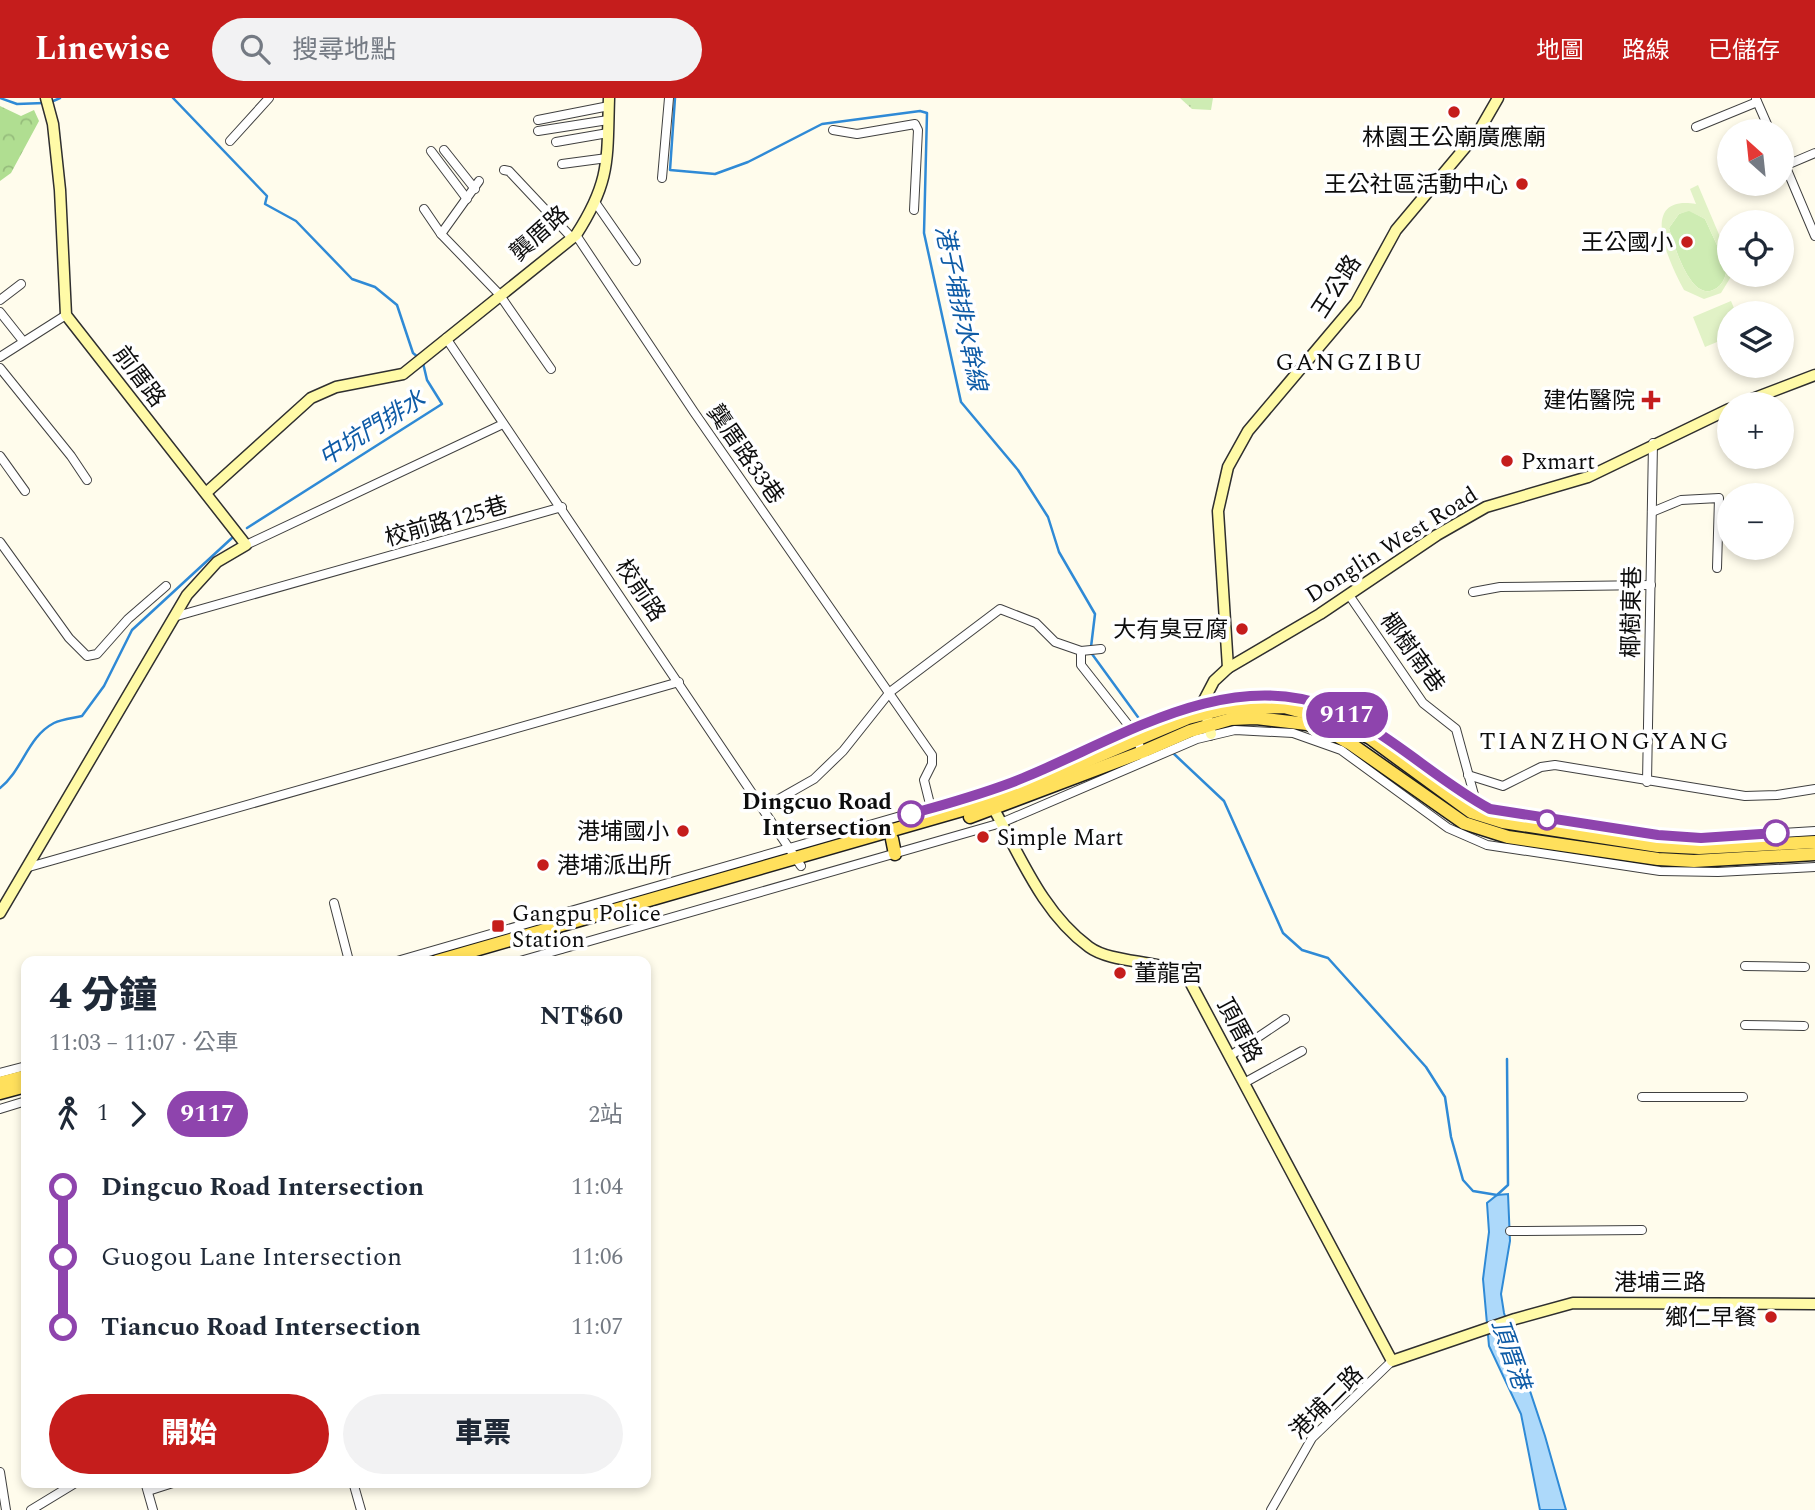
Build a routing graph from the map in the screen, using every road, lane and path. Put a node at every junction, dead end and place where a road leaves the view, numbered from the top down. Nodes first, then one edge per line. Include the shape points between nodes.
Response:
1 (269, 98) edge
2 (669, 98) edge
3 (1498, 98) edge
4 (1756, 100) edge
5 (609, 102) edge
6 (48, 103) edge
7 (1765, 119) edge
8 (538, 120) dead end
9 (608, 120) junction
10 (1696, 127) dead end
11 (538, 131) dead end
12 (832, 131) dead end
13 (608, 133) junction
14 (230, 141) dead end
15 (556, 142) dead end
16 (444, 150) dead end
17 (431, 151) dead end
18 (1815, 153) edge
19 (607, 158) junction
20 (1794, 160) edge
21 (562, 164) dead end
22 (504, 170) dead end
23 (662, 178) dead end
24 (1794, 189) edge
25 (467, 199) junction
26 (595, 202) junction
27 (424, 209) dead end
28 (914, 210) dead end
29 (441, 234) junction
30 (574, 236) junction
31 (1815, 236) edge
32 (636, 261) dead end
33 (22, 284) dead end
34 (499, 294) junction
35 (0, 300) edge
36 (0, 312) edge
37 (66, 315) junction
38 (446, 338) junction
39 (23, 341) junction
40 (0, 357) edge
41 (0, 368) edge
42 (551, 369) dead end
43 (1815, 375) edge
44 (1770, 392) edge
45 (1717, 414) edge
46 (503, 424) junction
47 (1653, 443) junction
48 (0, 456) edge
49 (87, 480) dead end
50 (25, 491) dead end
51 (207, 492) junction
52 (562, 507) junction
53 (1652, 512) junction
54 (0, 541) edge
55 (246, 545) junction
56 (1717, 568) dead end
57 (1651, 585) junction
58 (166, 586) dead end
59 (1473, 592) dead end
60 (1349, 595) junction
61 (177, 616) junction
62 (1099, 649) dead end
63 (1082, 650) junction
64 (1228, 668) junction
65 (679, 682) junction
66 (890, 692) junction
67 (1207, 718) junction
68 (1165, 735) junction
69 (1145, 744) junction
70 (1468, 775) junction
71 (1394, 781) junction
72 (1647, 782) junction
73 (1815, 789) edge
74 (989, 801) junction
75 (1476, 802) junction
76 (763, 808) junction
77 (931, 808) junction
78 (1001, 823) junction
79 (1482, 824) junction
80 (1815, 831) edge
81 (892, 839) junction
82 (1815, 842) edge
83 (1487, 845) junction
84 (895, 854) junction
85 (1815, 854) edge
86 (797, 858) junction
87 (29, 867) junction
88 (1815, 867) edge
89 (334, 903) dead end
90 (0, 913) edge
91 (606, 913) junction
92 (555, 933) junction
93 (348, 956) edge
94 (425, 956) edge
95 (459, 956) edge
96 (484, 956) edge
97 (526, 956) edge
98 (1745, 966) dead end
99 (1805, 967) dead end
100 (1285, 1019) dead end
101 (1745, 1025) dead end
102 (1804, 1026) dead end
103 (1302, 1051) dead end
104 (1230, 1056) junction
105 (0, 1073) edge
106 (21, 1077) edge
107 (21, 1079) edge
108 (21, 1080) edge
109 (0, 1083) edge
110 (1244, 1083) junction
111 (0, 1093) edge
112 (1642, 1097) dead end
113 (1744, 1097) dead end
114 (21, 1103) edge
115 (0, 1109) edge
116 (1642, 1230) dead end
117 (1510, 1231) dead end
118 (1815, 1304) edge
119 (1392, 1362) junction
120 (0, 1472) edge
121 (67, 1488) edge
122 (147, 1488) edge
123 (159, 1488) edge
124 (355, 1488) edge
125 (148, 1492) junction
126 (6, 1510) edge
127 (31, 1510) edge
128 (153, 1510) edge
129 (361, 1510) edge
130 (1270, 1510) edge

1 - 14 street
2 - 23 street
3 - 64 street, 王公路 via 1479,131 1396,230 1356,303 1248,431 1228,467 1218,520
4 - 7 street
4 - 10 street
5 - 8 street
5 - 9 street, 龔厝路
6 - 37 street via 61,190
9 - 11 street
9 - 13 street, 龔厝路
12 - 28 street via 857,134 915,124
13 - 15 street
13 - 19 street, 龔厝路
16 - 25 street via 477,185
17 - 25 street
18 - 20 street
19 - 21 street
19 - 26 street, 龔厝路 via 607,173
22 - 30 street, 龔厝路33巷
24 - 31 street
25 - 29 street
26 - 30 street, 龔厝路
26 - 32 street
27 - 29 street
29 - 34 street
30 - 34 street, 龔厝路
30 - 66 street, 龔厝路33巷
33 - 35 street
34 - 38 street, 龔厝路
34 - 42 street
36 - 39 street
37 - 39 street
37 - 51 street, 前厝路
38 - 46 street, 校前路
38 - 51 street, 龔厝路 via 395,377 323,391
39 - 40 street
41 - 49 street
43 - 44 street
45 - 47 street, Donglin West Road
46 - 52 street, 校前路
46 - 55 street
47 - 53 street, 椰樹東巷
47 - 60 street, Donglin West Road via 1588,477 1486,506
48 - 50 street
51 - 55 street, 前厝路
52 - 61 street, 校前路125巷
52 - 65 street, 校前路
53 - 56 street via 1681,500 1719,498
53 - 57 street, 椰樹東巷
54 - 58 street via 87,656 97,654
55 - 61 street via 200,577
57 - 59 street via 1500,587
57 - 72 street, 椰樹東巷
60 - 64 street, Donglin West Road
60 - 70 street, 椰樹南巷 via 1423,704 1456,730
61 - 87 street
62 - 63 street
63 - 66 street via 1055,642 1036,623 1000,609
63 - 69 street via 1081,665
64 - 67 street, Donglin West Road via 1214,681
65 - 76 street, 校前路
65 - 87 street
66 - 76 street via 814,779
66 - 77 street, 龔厝路33巷 via 932,755 924,780
67 - 68 main road
67 - 68 street
67 - 71 main road via 1307,724 1351,744
67 - 75 street via 1230,697 1281,696 1327,706 1371,727
67 - 79 main road via 1266,707 1319,714 1370,738
68 - 69 main road
68 - 69 street
69 - 74 main road
69 - 78 street
70 - 72 street via 1503,786 1555,765
70 - 75 street, 椰樹南巷
71 - 79 main road via 1464,823
71 - 83 street via 1448,828
72 - 73 street via 1745,796
74 - 77 street
74 - 78 street, 頂厝路
74 - 81 main road
74 - 86 main road
75 - 79 street, 椰樹南巷
75 - 80 street via 1513,815 1658,835 1701,838
76 - 86 street, 校前路
77 - 86 street
78 - 84 street
78 - 104 street, 頂厝路 via 1060,919 1102,954 1185,975
79 - 82 main road via 1658,846
79 - 83 street, 椰樹南巷
79 - 85 main road via 1508,837 1658,859
81 - 84 main road
81 - 86 main road
83 - 88 street via 1660,871
84 - 92 street via 613,935
86 - 91 main road
86 - 91 street
87 - 90 street
89 - 93 street
91 - 92 main road
91 - 92 street
92 - 94 street
92 - 95 main road
92 - 96 main road
92 - 97 street
98 - 99 street
100 - 104 street
101 - 102 street
103 - 110 street
104 - 110 street, 頂厝路
105 - 106 street
107 - 109 main road
108 - 111 main road
110 - 119 street, 頂厝路
112 - 113 street
114 - 115 street
116 - 117 street
118 - 119 street, 港埔三路 via 1573,1303
119 - 130 street, 港埔二路 via 1312,1438
120 - 126 street
121 - 127 street
122 - 125 street
123 - 125 street
124 - 129 street
125 - 128 street

